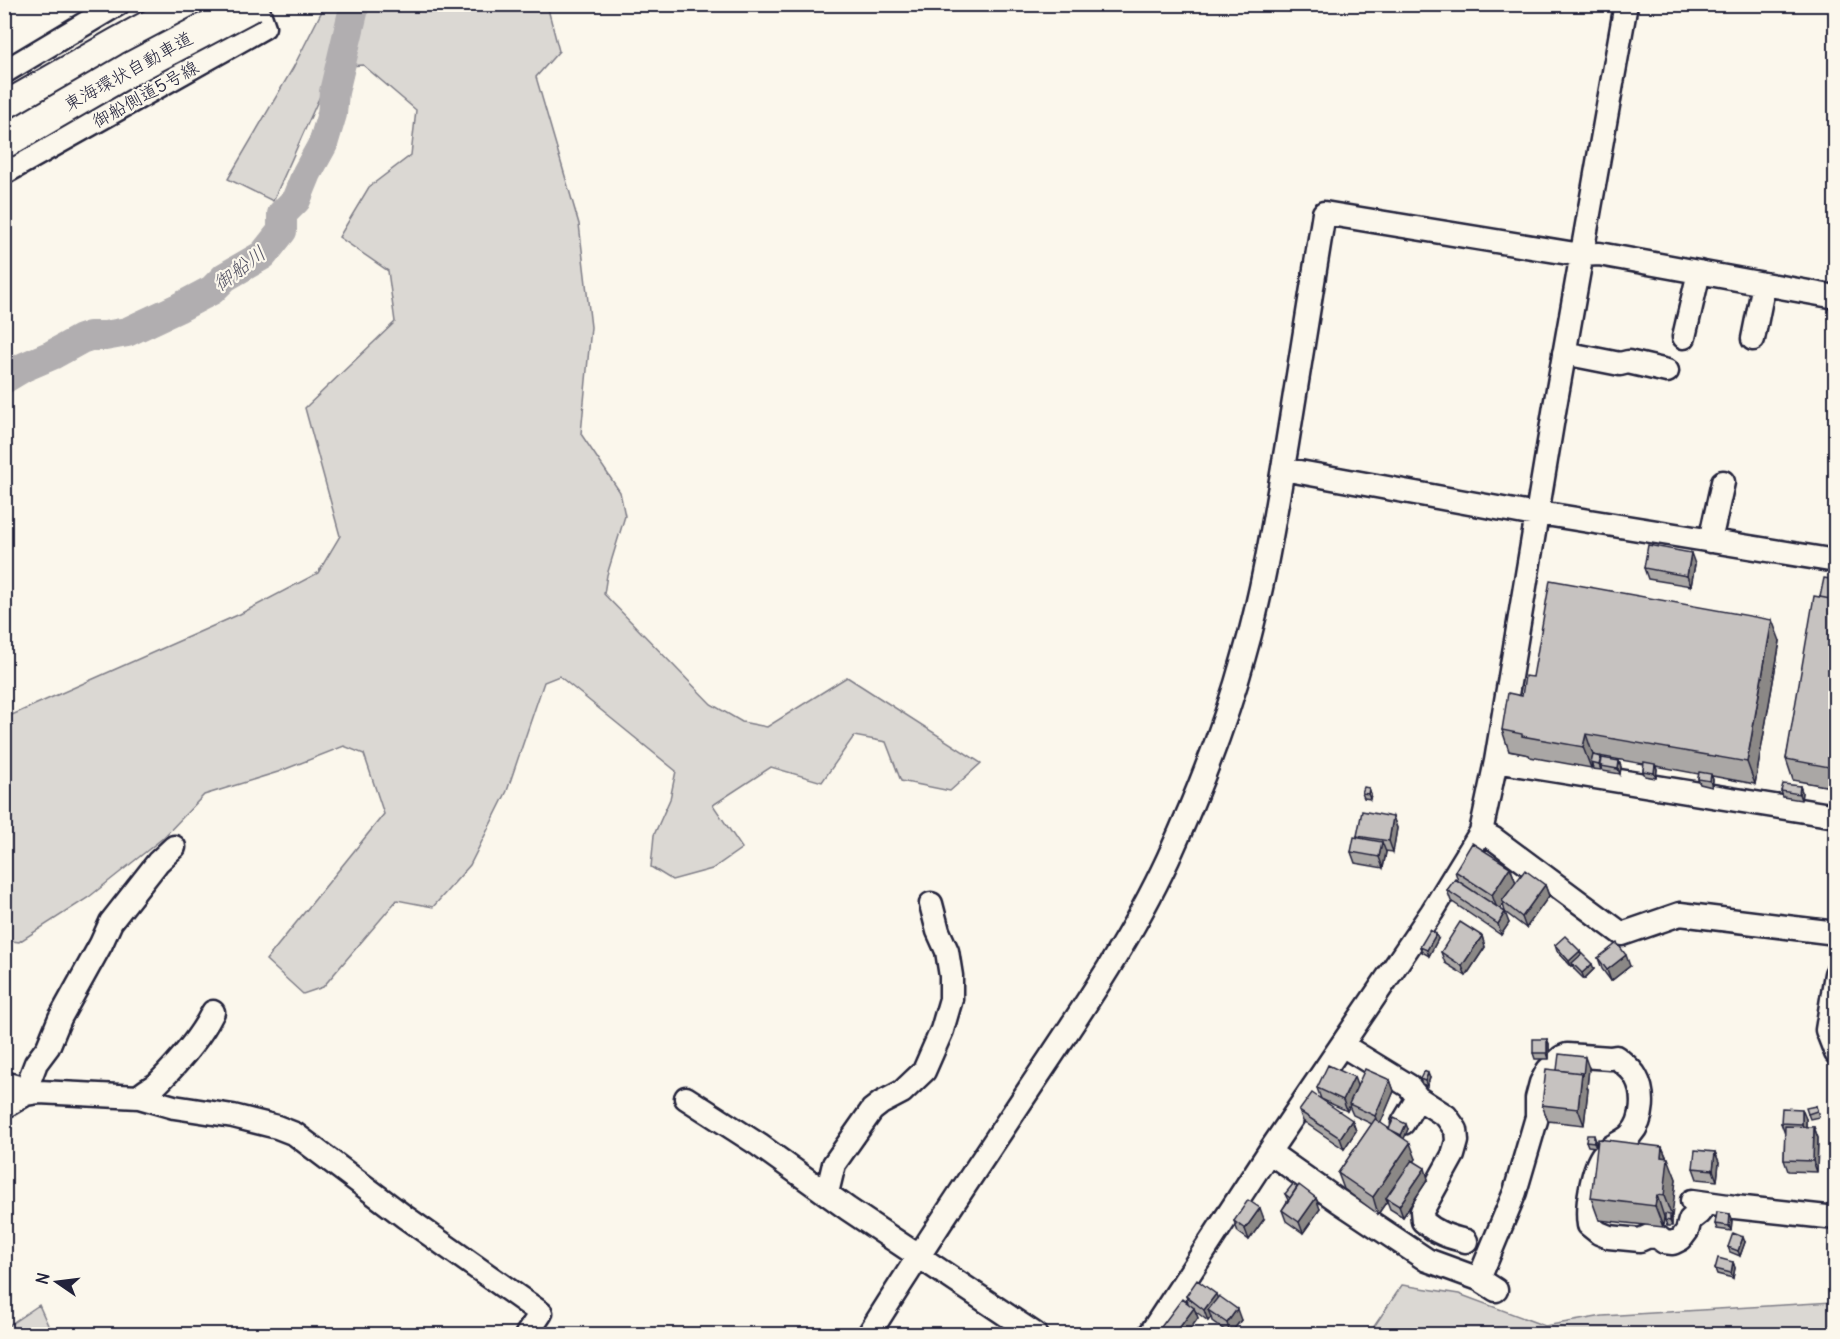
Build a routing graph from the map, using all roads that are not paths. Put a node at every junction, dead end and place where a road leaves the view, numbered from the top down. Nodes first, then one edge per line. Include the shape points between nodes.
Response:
1 (118, 4) edge
2 (191, 4) edge
3 (254, 4) edge
4 (1626, 4) edge
5 (4, 72) edge
6 (4, 109) edge
7 (4, 119) edge
8 (10, 159) edge
9 (1581, 255) junction
10 (1699, 272) junction
11 (1764, 284) junction
12 (1836, 297) edge
13 (1684, 337) dead end
14 (1753, 339) dead end
15 (1564, 353) junction
16 (1667, 371) dead end
17 (1283, 468) junction
18 (1723, 482) dead end
19 (1536, 515) junction
20 (1710, 541) junction
21 (1836, 561) edge
22 (1496, 762) junction
23 (1836, 816) edge
24 (1481, 832) junction
25 (174, 847) dead end
26 (931, 904) dead end
27 (1836, 933) edge
28 (1836, 974) edge
29 (213, 1012) dead end
30 (1342, 1045) junction
31 (1836, 1053) edge
32 (19, 1088) edge
33 (139, 1097) junction
34 (686, 1098) dead end
35 (1418, 1098) junction
36 (4, 1107) edge
37 (1402, 1123) edge
38 (1269, 1152) junction
39 (827, 1193) junction
40 (1836, 1218) edge
41 (918, 1255) junction
42 (1479, 1280) junction
43 (527, 1335) edge
44 (869, 1335) edge
45 (1035, 1335) edge
46 (1150, 1335) edge

1 - 5 street
2 - 6 highway, 東海環状自動車道
3 - 8 highway, 東海環状自動車道, bridge via 130,69
4 - 9 street
7 - 8 street
9 - 10 street via 1599,254
9 - 15 street
9 - 17 street via 1324,213
10 - 11 street
10 - 13 street
11 - 12 street
11 - 14 street
15 - 16 street
15 - 19 street
17 - 19 street
17 - 41 street via 1245,654 1226,717 1168,860 1088,1002
18 - 20 street
19 - 20 street
19 - 22 street
20 - 21 street
22 - 23 street
22 - 24 street
24 - 27 street via 1622,934 1680,914
24 - 30 street
25 - 32 street via 111,922 48,1047
26 - 39 street via 951,976 951,999 942,1030 924,1071 902,1092 872,1110 834,1164
28 - 31 street via 1827,1030
29 - 33 street via 206,1027 178,1061
30 - 35 street via 1409,1086
30 - 38 street
32 - 33 street
32 - 36 street
33 - 43 street via 233,1116 295,1134 541,1313
34 - 39 street
35 - 37 street
35 - 42 street via 1446,1116 1456,1130 1457,1141 1422,1210 1423,1221 1447,1237 1464,1233 1468,1260
38 - 42 street via 1427,1260
38 - 46 street
39 - 41 street
40 - 42 street via 1699,1202 1699,1213 1690,1220 1681,1239 1673,1243 1658,1237 1640,1240 1599,1233 1589,1225 1587,1213 1597,1164 1605,1151 1630,1136 1637,1126 1641,1091 1636,1076 1616,1057 1568,1055 1548,1070 1541,1083 1537,1117 1515,1192
41 - 44 street
41 - 45 street

